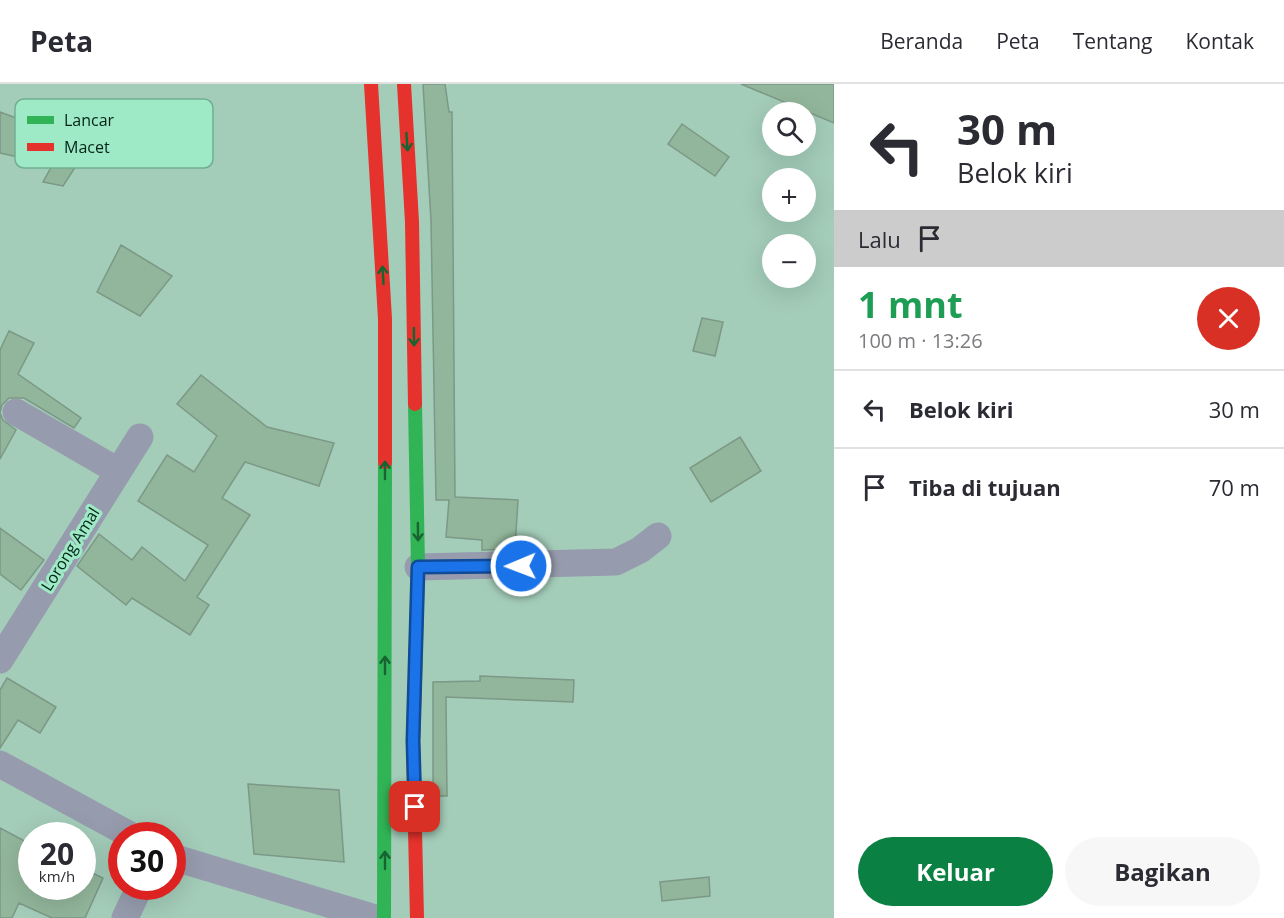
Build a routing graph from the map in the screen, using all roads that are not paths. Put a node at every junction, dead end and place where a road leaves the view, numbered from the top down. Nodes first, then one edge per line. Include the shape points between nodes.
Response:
1 (371, 84) edge
2 (404, 84) edge
3 (16, 412) dead end
4 (140, 437) dead end
5 (118, 471) junction
6 (658, 536) dead end
7 (418, 567) junction
8 (0, 660) edge
9 (0, 764) edge
10 (108, 823) edge
11 (186, 861) edge
12 (133, 900) edge
13 (125, 918) edge
14 (375, 918) edge
15 (384, 918) edge
16 (417, 918) edge

15 -> 1 street via 385,319
2 -> 7 street via 412,222
3 - 5 street
4 - 5 street, Lorong Amal
5 - 8 street, Lorong Amal
6 - 7 street via 616,562
7 - 16 street via 413,741
9 - 10 street
11 - 14 street
12 - 13 street

